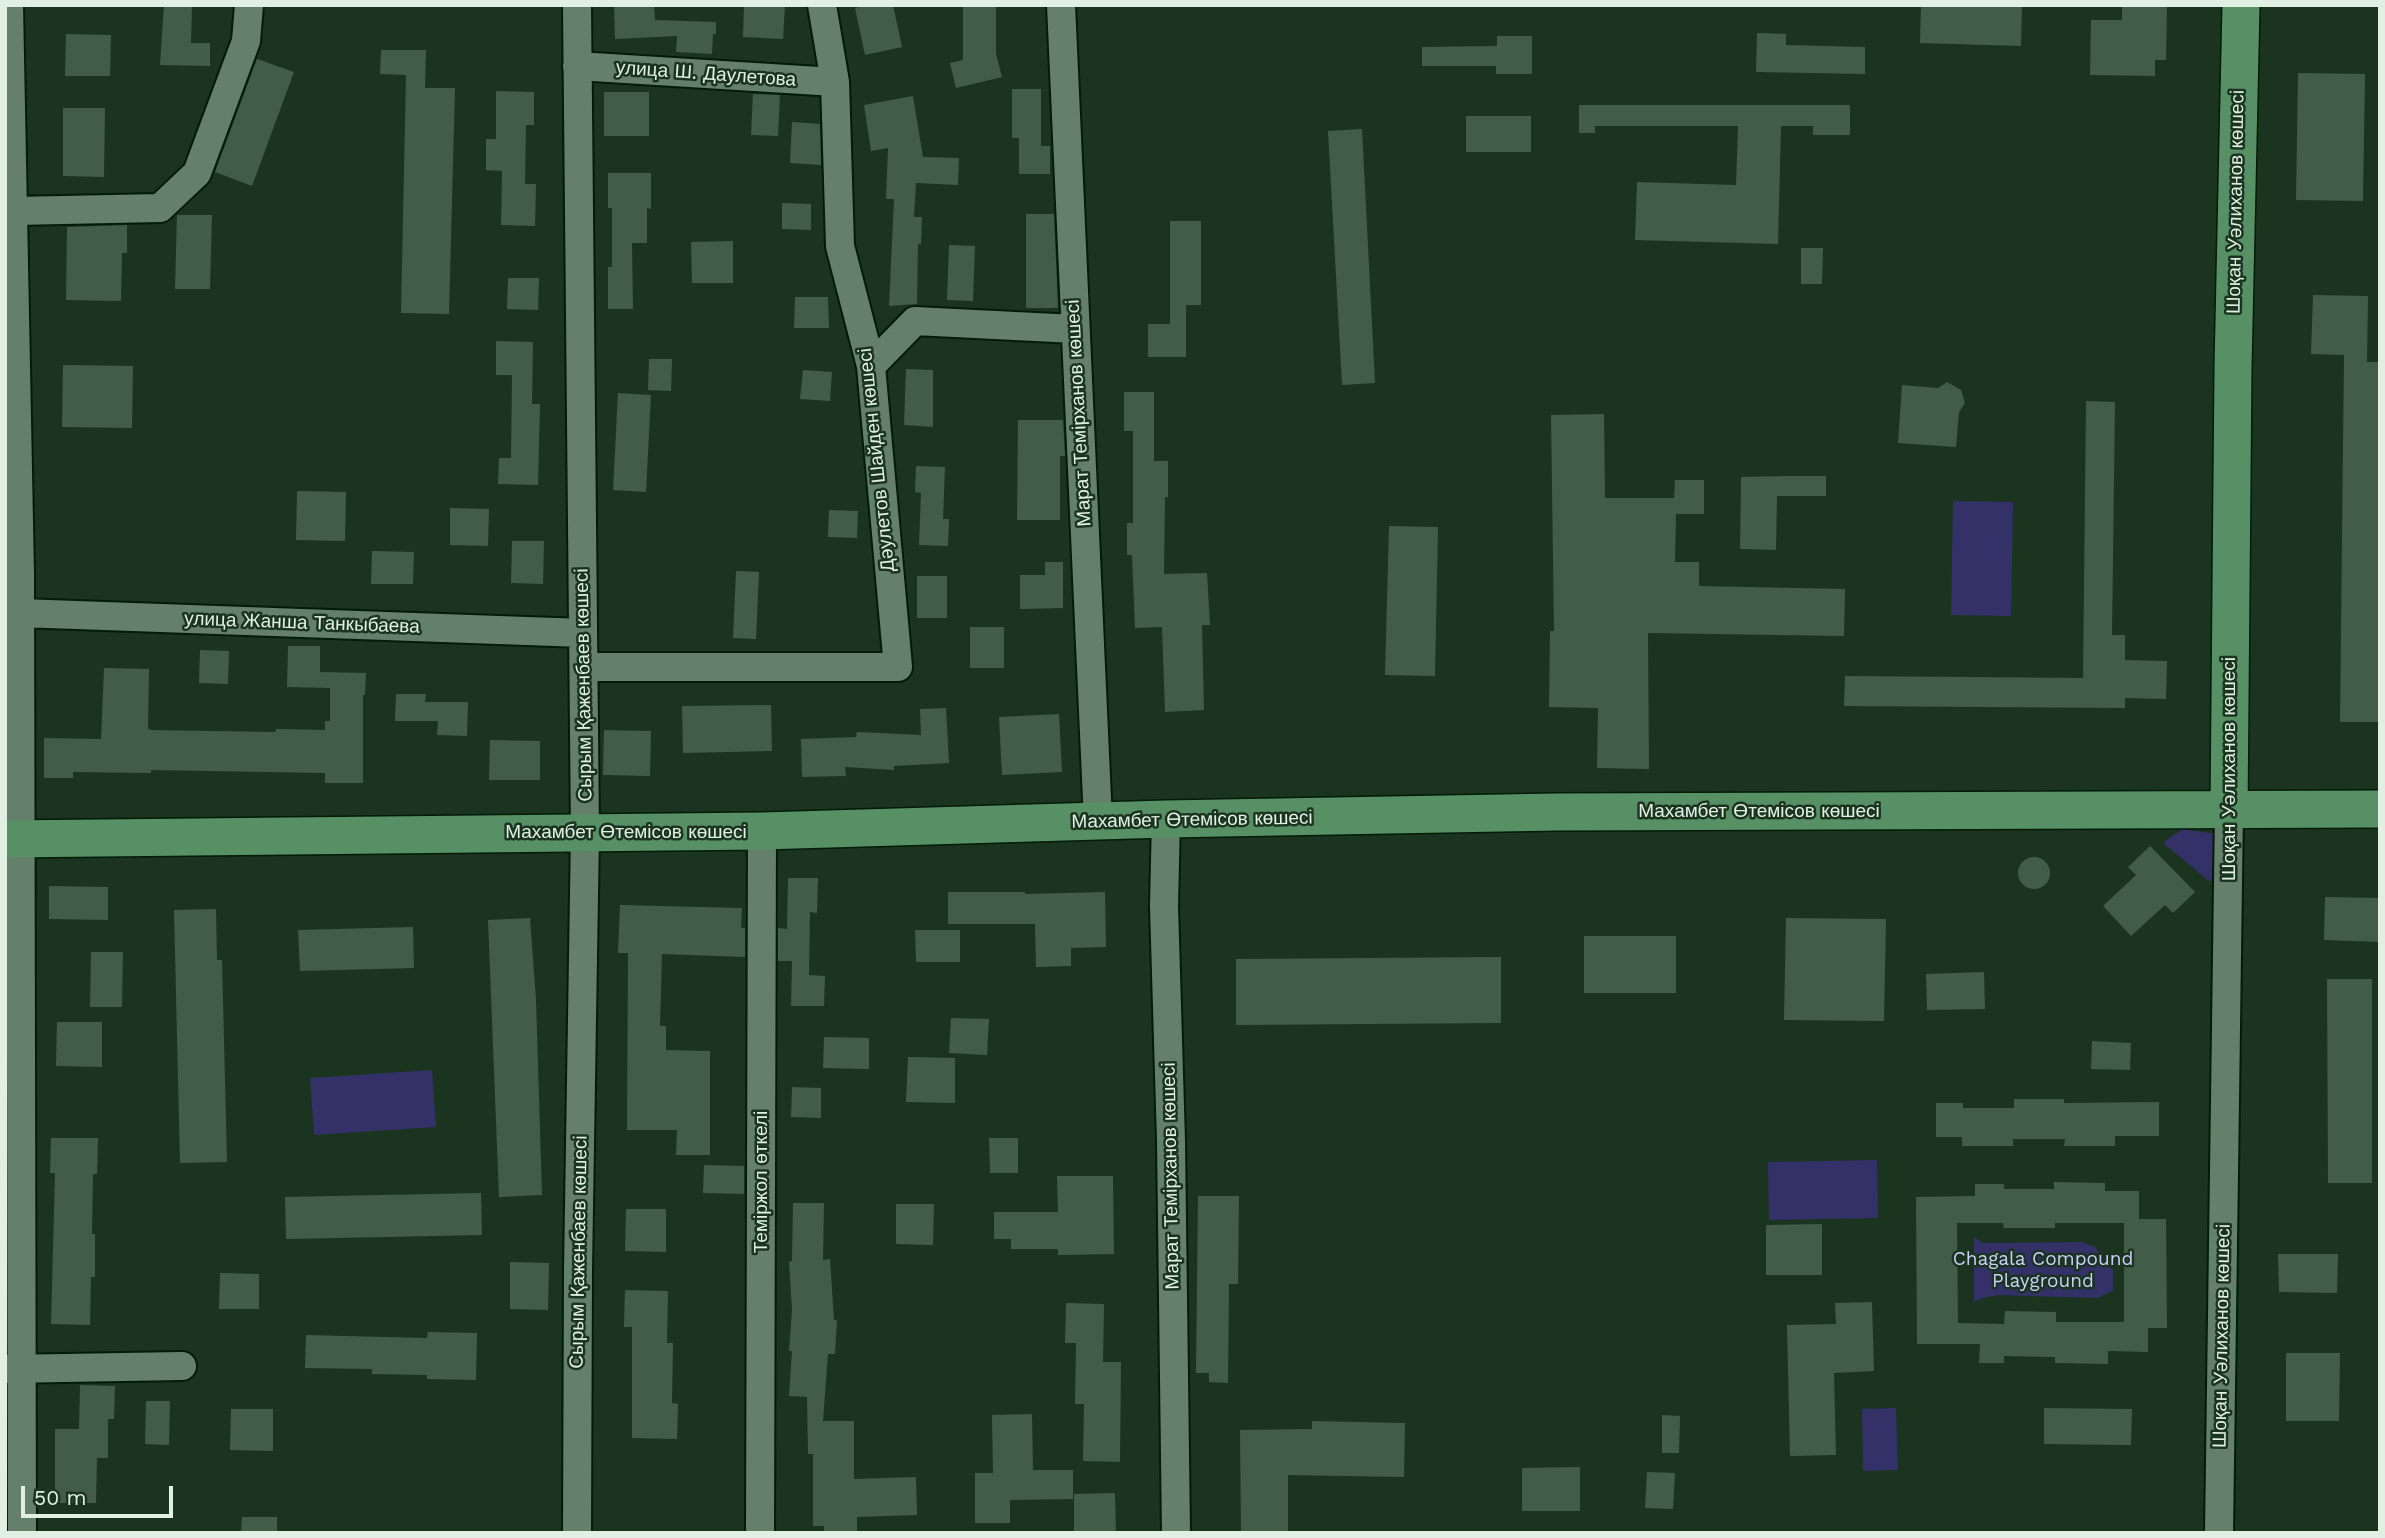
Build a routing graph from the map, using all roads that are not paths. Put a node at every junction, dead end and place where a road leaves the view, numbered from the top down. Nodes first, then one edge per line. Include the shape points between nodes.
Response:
1 (9, 5) edge
2 (249, 5) edge
3 (577, 5) edge
4 (822, 5) edge
5 (1061, 5) edge
6 (2241, 5) edge
7 (578, 66) junction
8 (835, 82) junction
9 (14, 211) junction
10 (1075, 329) junction
11 (871, 366) junction
12 (13, 573) edge
13 (20, 613) junction
14 (583, 633) junction
15 (583, 667) junction
16 (2380, 809) edge
17 (2229, 810) junction
18 (1166, 819) junction
19 (1098, 821) junction
20 (762, 831) junction
21 (585, 832) junction
22 (13, 839) edge
23 (13, 1119) edge
24 (182, 1366) dead end
25 (13, 1369) edge
26 (22, 1533) edge
27 (577, 1533) edge
28 (760, 1533) edge
29 (1176, 1533) edge
30 (2219, 1533) edge

1 - 9 street
2 - 9 street via 246,41 197,173 160,208
3 - 7 street, Сырым Қаженбаев көшесі
4 - 8 street, Дәулетов Шайден көшесі
5 - 10 street, Марат Темірханов көшесі
6 - 17 main road, Шоқан Уәлиханов көшесі
7 - 8 street, улица Ш. Даулетова
7 - 14 street, Сырым Қаженбаев көшесі
8 - 11 street, Дәулетов Шайден көшесі via 840,246
9 - 12 street
10 - 11 street via 915,321
10 - 19 street, Марат Темірханов көшесі
11 - 15 street, Дәулетов Шайден көшесі via 898,667
12 - 13 street
13 - 14 street, улица Жанша Танкыбаева
13 - 22 street
14 - 15 street, Сырым Қаженбаев көшесі
15 - 21 street, Сырым Қаженбаев көшесі
16 - 17 main road, Махамбет Өтемісов көшесі
17 - 18 main road, Махамбет Өтемісов көшесі
17 - 30 street, Шоқан Уәлиханов көшесі
18 - 19 main road, Махамбет Өтемісов көшесі
18 - 29 street, Марат Темірханов көшесі
19 - 20 main road, Махамбет Өтемісов көшесі
20 - 21 main road, Махамбет Өтемісов көшесі
20 - 28 street, Теміржол өткелі
21 - 22 main road, Махамбет Өтемісов көшесі
21 - 27 street, Сырым Қаженбаев көшесі
22 - 23 street
23 - 25 street
24 - 25 street
25 - 26 street

